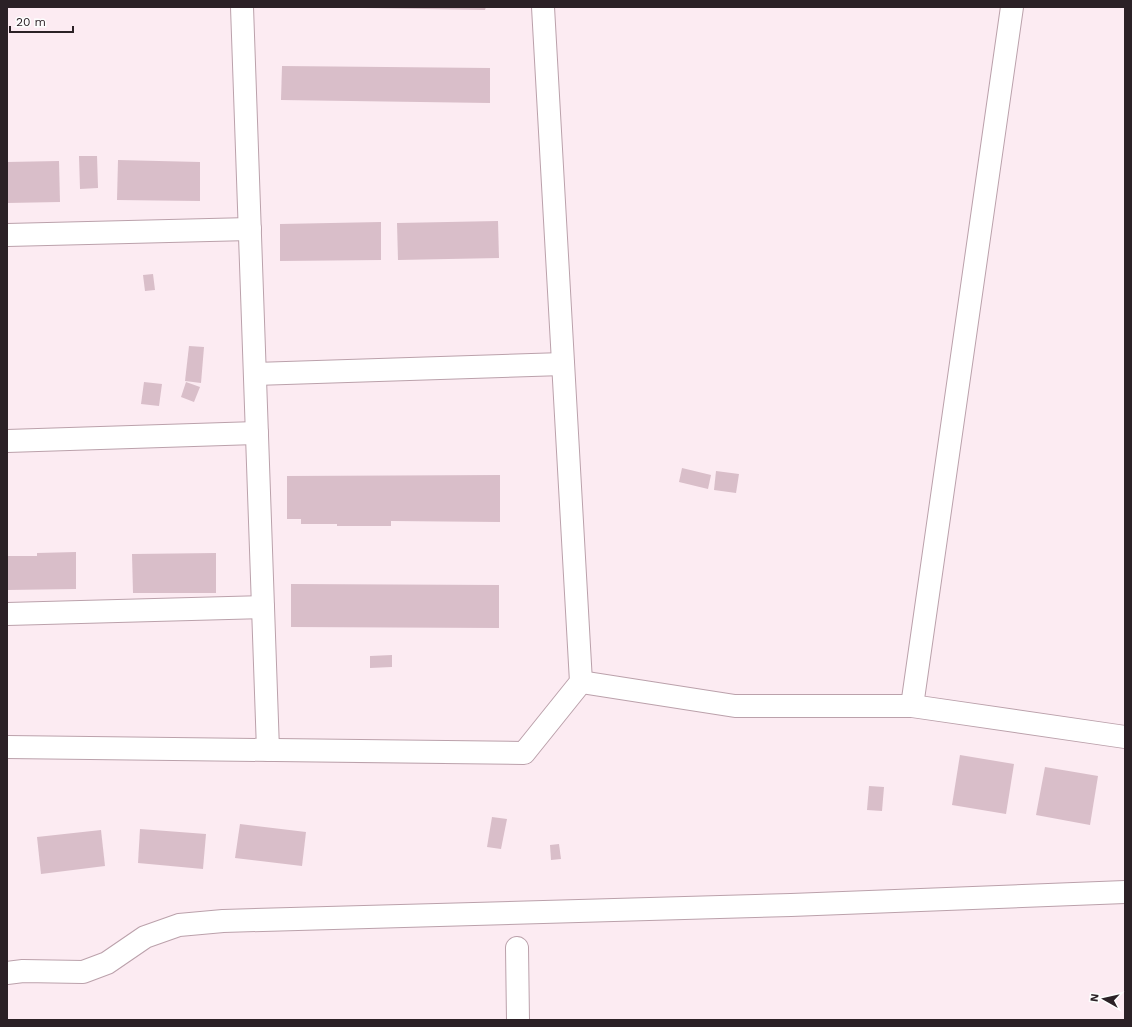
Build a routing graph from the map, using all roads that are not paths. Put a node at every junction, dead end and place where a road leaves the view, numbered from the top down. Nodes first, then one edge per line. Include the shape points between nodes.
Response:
1 (242, 7) edge
2 (543, 7) edge
3 (1012, 7) edge
4 (250, 229) junction
5 (7, 235) edge
6 (563, 364) junction
7 (255, 374) junction
8 (257, 433) junction
9 (7, 441) edge
10 (263, 607) junction
11 (7, 614) edge
12 (581, 682) junction
13 (912, 706) junction
14 (1125, 737) edge
15 (7, 747) edge
16 (268, 750) junction
17 (1125, 892) edge
18 (517, 948) dead end
19 (7, 973) edge
20 (518, 1020) edge

1 - 4 street
2 - 6 street
3 - 13 street
4 - 5 street
4 - 7 street
6 - 7 street
6 - 12 street
7 - 8 street
8 - 9 street
8 - 10 street
10 - 11 street
10 - 16 street
12 - 13 street via 735,706
12 - 16 street via 524,753
13 - 14 street
15 - 16 street
17 - 19 street via 783,905 223,921 179,925 145,936 107,963 83,972
18 - 20 street

